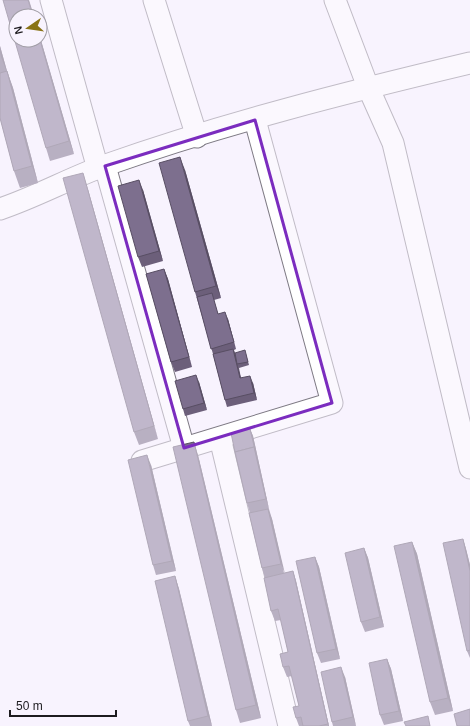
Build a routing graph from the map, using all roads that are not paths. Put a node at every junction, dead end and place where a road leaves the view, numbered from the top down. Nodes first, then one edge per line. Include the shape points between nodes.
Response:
1 (51, 0) edge
2 (154, 0) edge
3 (335, 0) edge
4 (470, 63) edge
5 (368, 87) junction
6 (255, 120) junction
7 (197, 137) junction
8 (102, 167) junction
9 (0, 209) edge
10 (220, 438) junction
11 (184, 448) junction
12 (142, 461) edge
13 (470, 468) edge
14 (289, 726) edge

1 - 8 street
2 - 7 street
3 - 5 street
4 - 5 street
5 - 6 street
5 - 13 street via 392,143
6 - 7 street
6 - 10 street via 332,403
7 - 8 street
8 - 9 street
8 - 11 street
10 - 11 street
10 - 14 street
11 - 12 street

